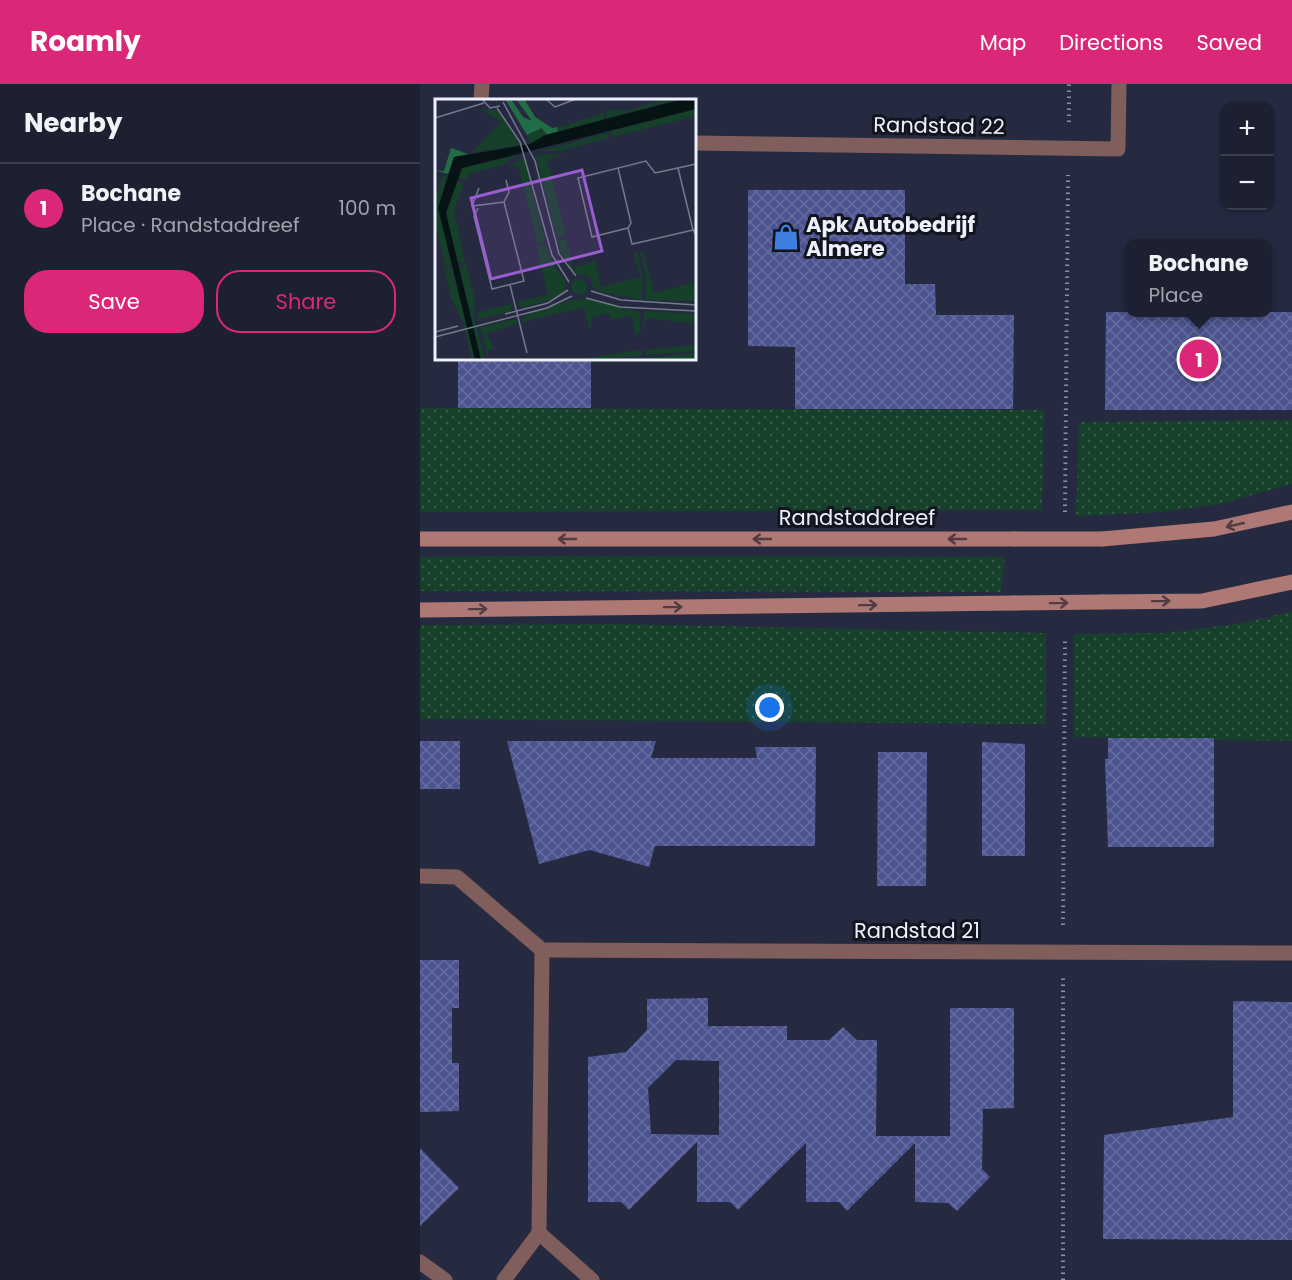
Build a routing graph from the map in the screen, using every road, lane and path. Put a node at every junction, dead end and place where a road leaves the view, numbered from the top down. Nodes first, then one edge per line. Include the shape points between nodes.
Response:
1 (1070, 84) edge
2 (1119, 84) edge
3 (696, 143) edge
4 (1068, 150) junction
5 (1292, 512) edge
6 (1065, 518) dead end
7 (420, 539) edge
8 (1292, 582) edge
9 (420, 610) edge
10 (1065, 639) dead end
11 (420, 876) edge
12 (542, 950) junction
13 (1063, 952) junction
14 (1292, 953) edge
15 (538, 1233) junction
16 (420, 1262) edge
17 (445, 1280) edge
18 (504, 1280) edge
19 (592, 1280) edge
20 (1063, 1280) edge

1 - 4 path
2 - 4 street, Randstad 22 via 1118,149
3 - 4 street, Randstad 22
4 - 6 path
5 -> 7 main road, Randstaddreef, bridge via 1214,530 1102,539
9 -> 8 main road, bridge via 1202,601
10 - 13 path
11 - 12 street via 458,877
12 - 13 street, Randstad 21
12 - 15 street
13 - 14 street, Randstad 21
13 - 20 path
15 - 18 street
15 - 19 street
16 - 17 street

